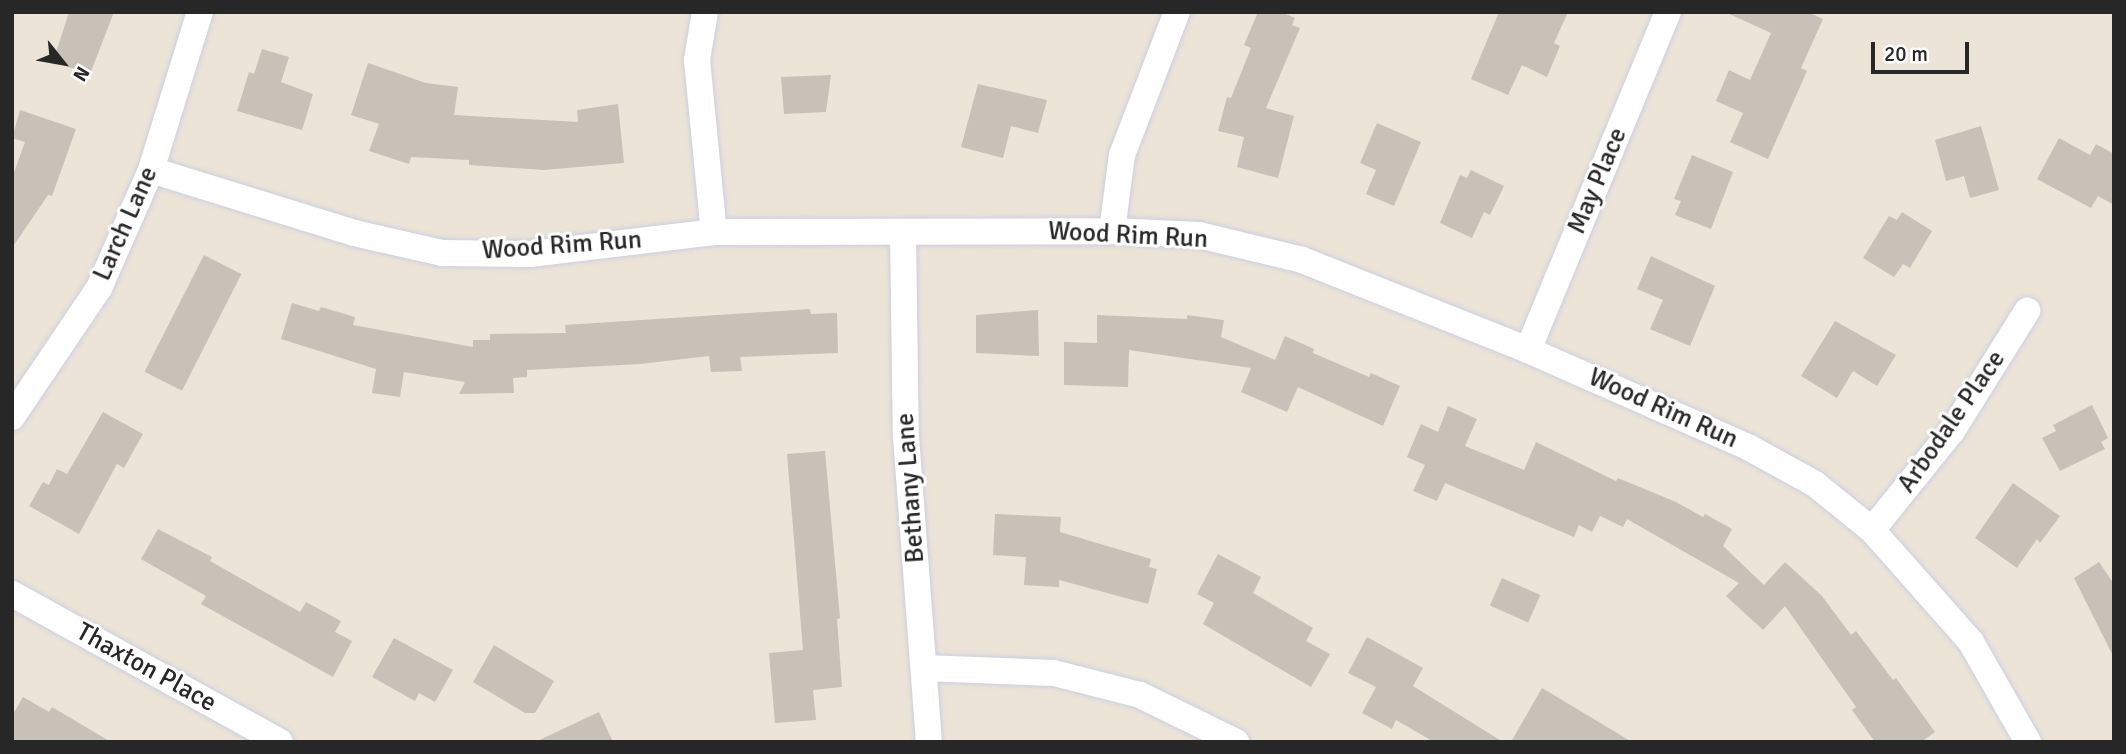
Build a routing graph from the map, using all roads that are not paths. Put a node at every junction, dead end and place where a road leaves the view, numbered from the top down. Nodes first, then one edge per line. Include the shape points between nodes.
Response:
1 (200, 12) edge
2 (705, 12) edge
3 (1177, 12) edge
4 (1668, 12) edge
5 (151, 170) junction
6 (1112, 231) junction
7 (714, 232) junction
8 (903, 233) junction
9 (2027, 311) dead end
10 (1528, 350) junction
11 (12, 417) edge
12 (1872, 530) junction
13 (12, 594) edge
14 (924, 668) junction
15 (280, 742) edge
16 (929, 742) edge
17 (1236, 742) edge
18 (2028, 742) edge

1 - 5 street, Larch Lane
2 - 7 street via 697,60
3 - 6 street via 1122,155
4 - 10 street, May Place
5 - 7 street, Wood Rim Run via 354,233 442,253 530,254
5 - 11 street, Larch Lane via 99,288
6 - 8 street, Wood Rim Run
6 - 10 street, Wood Rim Run via 1199,235 1303,260
7 - 8 street, Wood Rim Run
8 - 14 street, Bethany Lane via 906,437
9 - 12 street, Arbodale Place via 1952,431
10 - 12 street, Wood Rim Run via 1748,447 1815,484
12 - 18 street, Wood Rim Run via 1971,642
13 - 15 street, Thaxton Place
14 - 16 street, Bethany Lane
14 - 17 street via 1054,673 1140,695

